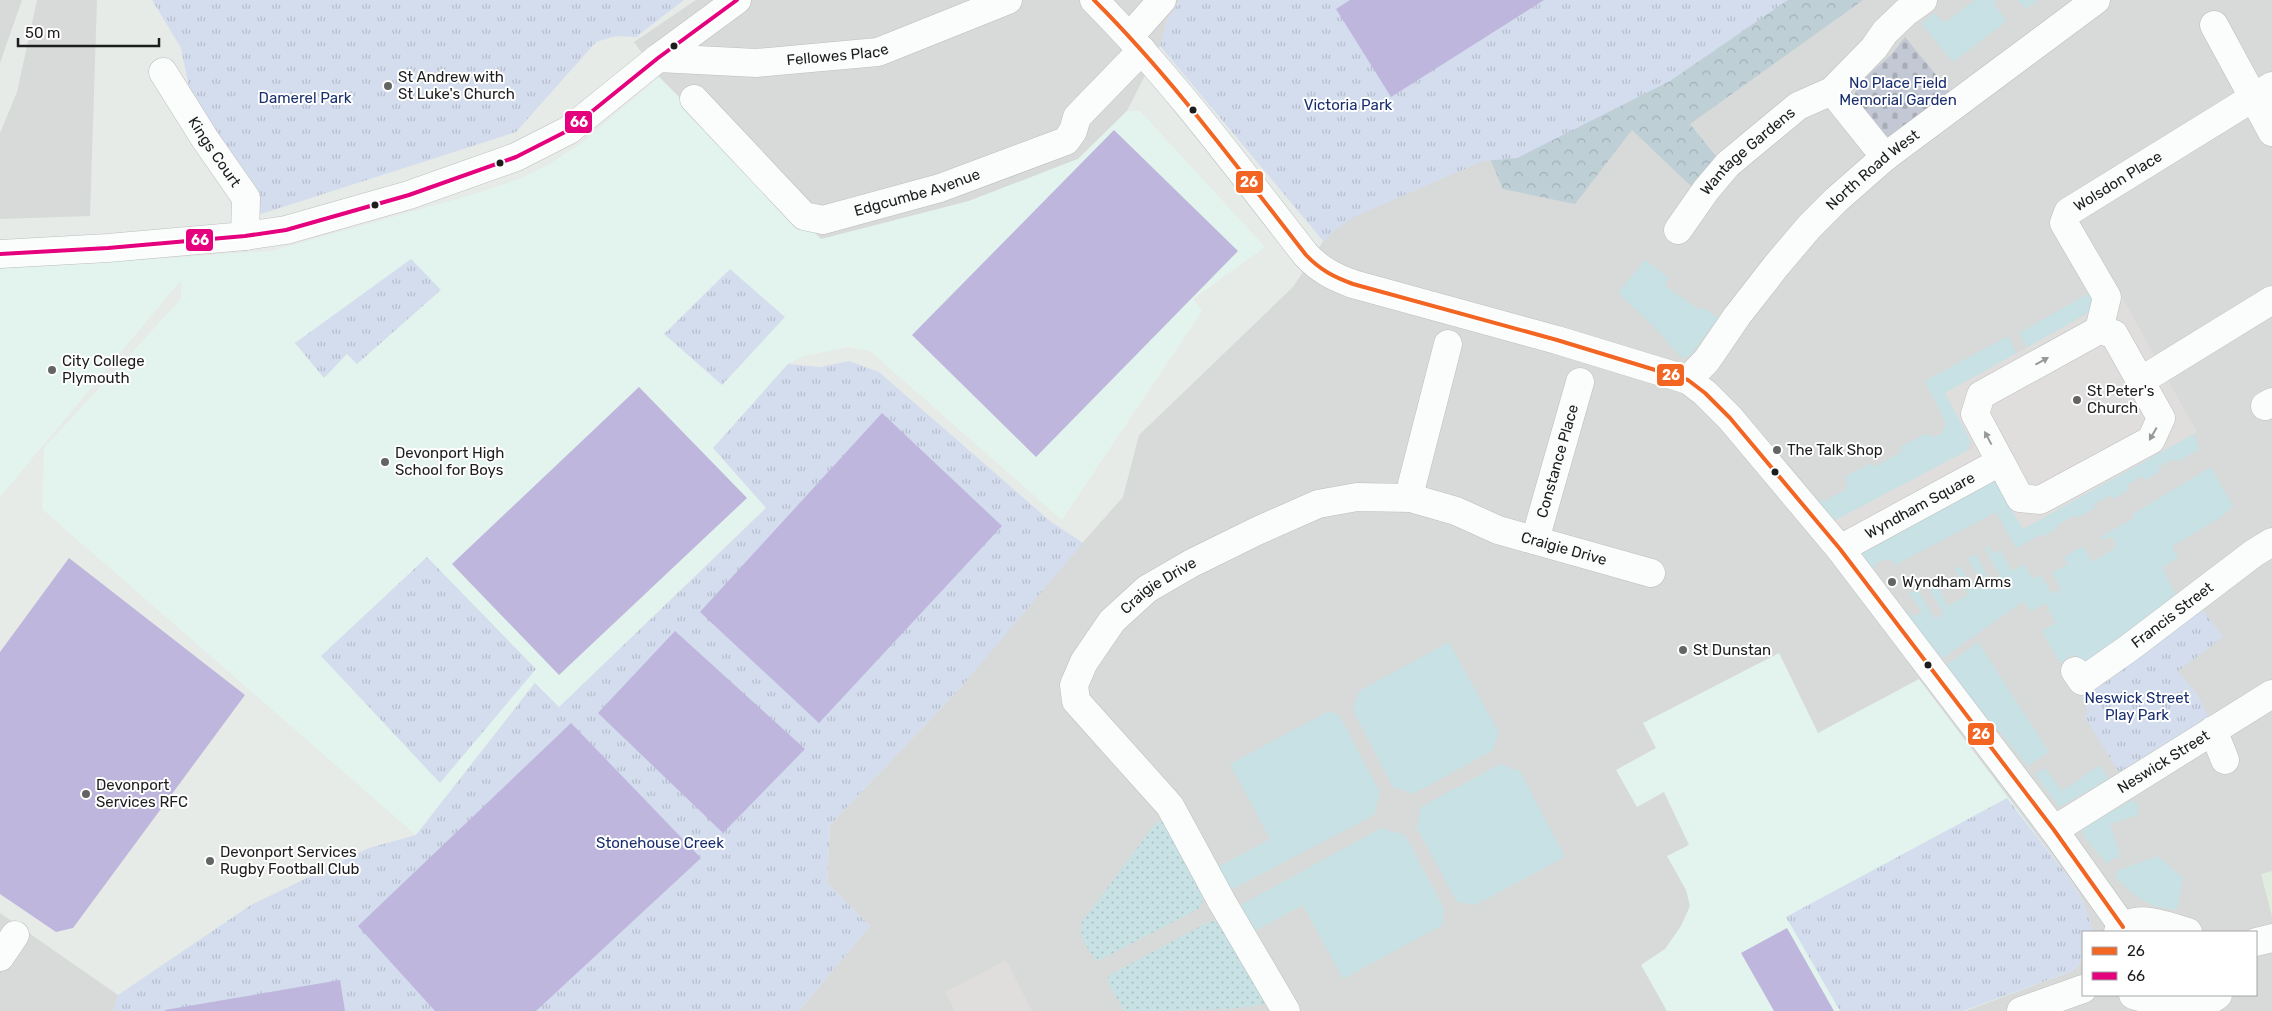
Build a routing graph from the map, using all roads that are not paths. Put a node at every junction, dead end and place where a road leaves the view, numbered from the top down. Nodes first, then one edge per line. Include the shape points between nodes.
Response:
1 (737, 0) edge
2 (1008, 0) edge
3 (1094, 0) edge
4 (1162, 0) edge
5 (2096, 0) edge
6 (1908, 4) edge
7 (2214, 25) dead end
8 (1136, 43) junction
9 (658, 58) junction
10 (163, 72) dead end
11 (1832, 91) junction
12 (2262, 92) edge
13 (694, 98) dead end
14 (2272, 132) edge
15 (1885, 157) junction
16 (1678, 230) dead end
17 (245, 236) junction
18 (0, 254) edge
19 (2272, 300) edge
20 (2099, 330) junction
21 (1448, 344) dead end
22 (1688, 380) junction
23 (2142, 380) junction
24 (1580, 382) dead end
25 (2000, 462) junction
26 (1411, 498) junction
27 (1535, 540) junction
28 (2272, 543) edge
29 (1840, 549) junction
30 (1651, 573) dead end
31 (2075, 671) dead end
32 (2272, 694) edge
33 (2213, 730) junction
34 (2225, 760) dead end
35 (2054, 830) junction
36 (2120, 929) edge
37 (2184, 931) edge
38 (2272, 938) edge
39 (2257, 942) edge
40 (2082, 989) edge
41 (2137, 996) edge
42 (2213, 1003) edge
43 (1286, 1011) edge
44 (2021, 1011) edge

1 - 9 street
2 - 9 street, Fellowes Place via 878,52 756,63
3 - 8 street
4 - 8 street, Edgcumbe Avenue
5 - 15 street, North Road West
6 - 11 street, Wantage Gardens via 1874,48
7 - 12 street
8 - 13 street, Edgcumbe Avenue via 1077,117 1066,141 940,188 823,220 804,216
8 - 22 street via 1318,268 1353,284
9 - 17 street via 569,130 516,157 398,198 286,230
10 - 17 street, Kings Court via 246,198
11 - 15 street
11 - 16 street, Wantage Gardens via 1798,106 1728,164
12 - 14 street
12 - 20 street, Wolsdon Place via 2068,212 2064,223 2107,297
15 - 22 street, North Road West via 1809,226 1737,316 1707,360
17 - 18 street
19 - 23 street
20 - 23 street via 2114,334
25 -> 20 street via 1975,414 1981,395
21 - 26 street
22 - 29 street via 1730,418
23 -> 25 street via 2161,418 2151,440 2040,500 2020,498
24 - 27 street, Constance Place
25 - 29 street, Wyndham Square
26 - 27 street, Craigie Drive
26 - 43 street, Craigie Drive via 1357,496 1318,504 1192,563 1147,589 1112,621 1084,662 1074,686 1076,701 1170,806
27 - 30 street, Craigie Drive
28 - 31 street, Francis Street via 2254,552 2082,681
29 - 35 street
32 - 33 street, Neswick Street
33 - 34 street
33 - 35 street, Neswick Street
35 - 36 street
36 - 37 street via 2136,921
38 - 39 street
40 - 44 street
41 - 42 street via 2167,1004 2192,1006

